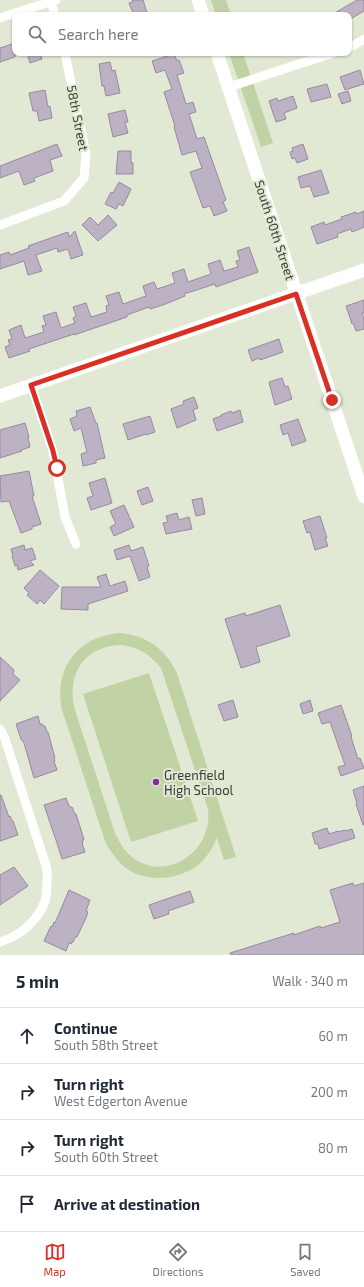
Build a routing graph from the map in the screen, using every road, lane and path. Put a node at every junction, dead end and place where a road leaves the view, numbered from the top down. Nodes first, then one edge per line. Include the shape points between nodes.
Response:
1 (198, 0) edge
2 (53, 1) edge
3 (19, 12) edge
4 (54, 12) edge
5 (203, 12) edge
6 (12, 14) edge
7 (0, 18) edge
8 (364, 39) edge
9 (352, 46) edge
10 (66, 56) edge
11 (218, 56) edge
12 (324, 56) edge
13 (229, 88) junction
14 (0, 225) edge
15 (364, 270) edge
16 (296, 294) junction
17 (31, 385) junction
18 (0, 396) edge
19 (364, 498) edge
20 (76, 544) dead end
21 (0, 729) edge
22 (0, 942) edge

1 - 5 street
2 - 3 street
2 - 4 street
6 - 7 street
8 - 9 street
10 - 14 street, 58th Street via 86,154 84,178 64,201
11 - 13 street, South 60th Street
12 - 13 street
13 - 16 street, South 60th Street
15 - 16 street
16 - 17 street
16 - 19 street, South 60th Street
17 - 18 street
17 - 20 street via 53,451 65,517
21 - 22 street via 47,869 44,902 36,918 24,931

